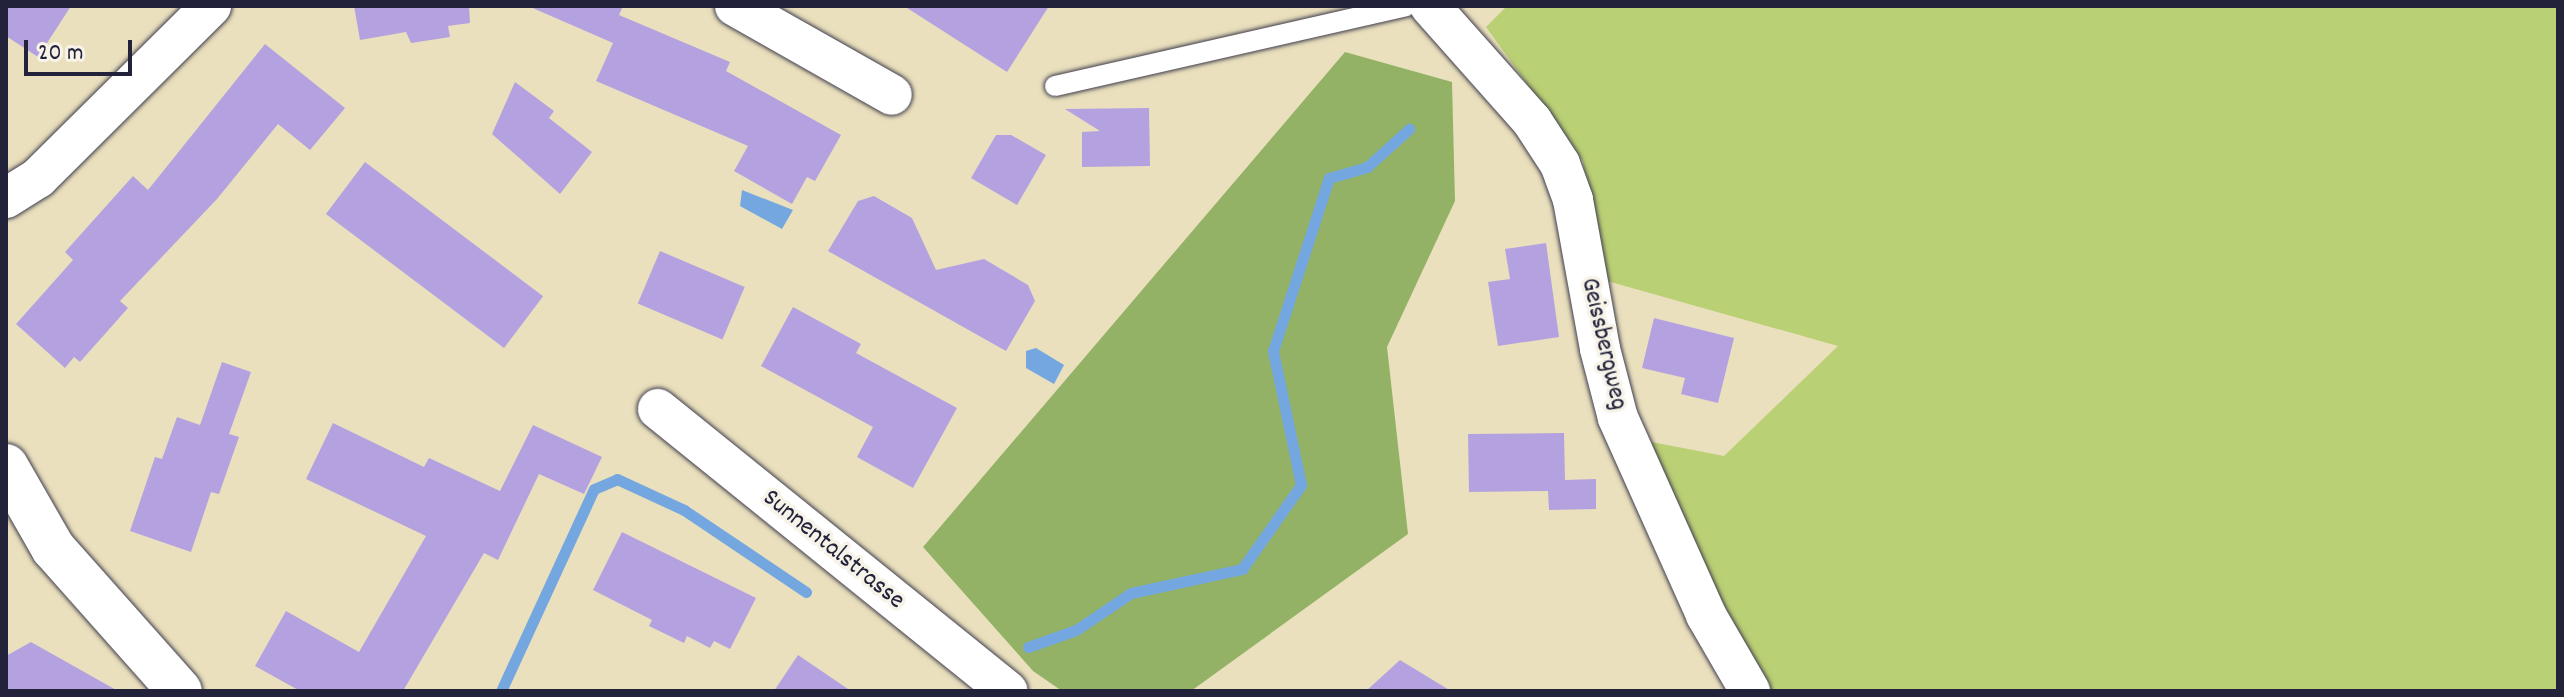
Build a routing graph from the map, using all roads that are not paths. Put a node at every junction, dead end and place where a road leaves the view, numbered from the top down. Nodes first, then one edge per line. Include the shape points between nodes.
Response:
1 (211, 6) edge
2 (735, 6) edge
3 (1431, 8) edge
4 (1055, 86) dead end
5 (892, 95) dead end
6 (6, 198) edge
7 (658, 409) dead end
8 (6, 466) edge
9 (180, 691) edge
10 (1008, 691) edge
11 (1750, 691) edge

1 - 6 street via 38,178
2 - 5 street
3 - 4 lane
3 - 11 street, Geissbergweg via 1532,121 1560,164 1575,211 1618,418 1706,615
7 - 10 street, Sunnentalstrasse
8 - 9 street via 53,548

